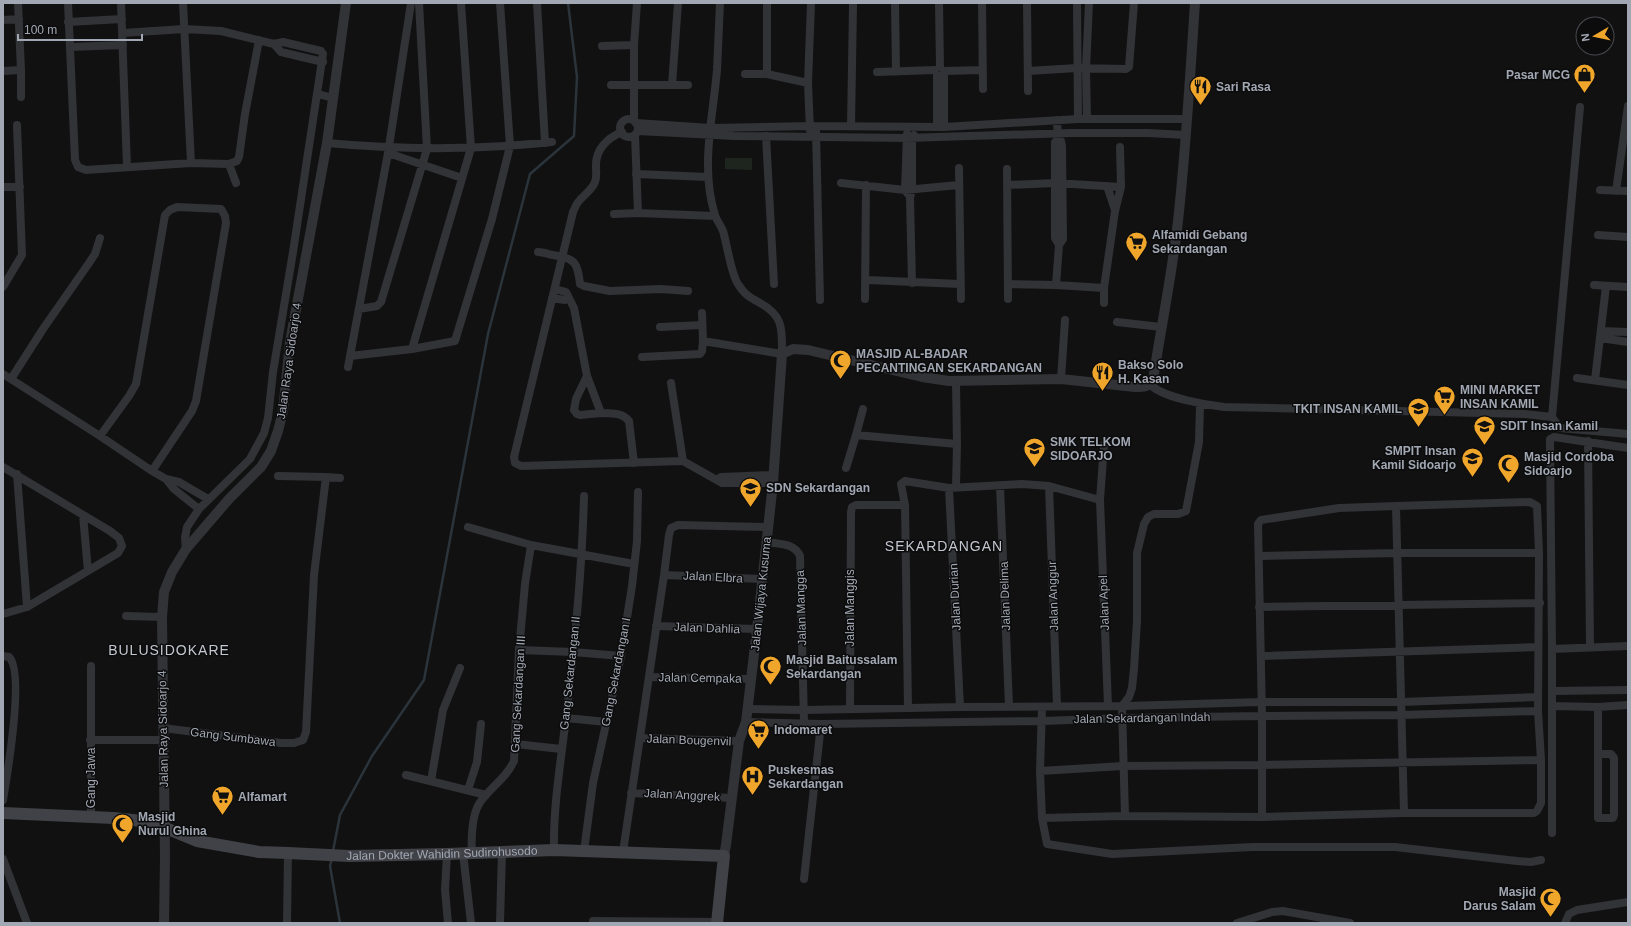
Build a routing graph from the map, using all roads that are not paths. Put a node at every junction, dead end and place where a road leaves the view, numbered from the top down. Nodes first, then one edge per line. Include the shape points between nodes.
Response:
1 (18, 3) edge
2 (68, 3) edge
3 (121, 3) edge
4 (183, 3) edge
5 (346, 3) edge
6 (411, 3) edge
7 (419, 3) edge
8 (461, 3) edge
9 (500, 3) edge
10 (537, 3) edge
11 (637, 3) edge
12 (678, 3) edge
13 (720, 3) edge
14 (767, 3) edge
15 (811, 3) edge
16 (895, 3) edge
17 (939, 3) edge
18 (982, 3) edge
19 (1027, 3) edge
20 (1077, 3) edge
21 (1089, 3) edge
22 (1134, 3) edge
23 (1195, 3) edge
24 (853, 5) dead end
25 (19, 19) junction
26 (122, 19) junction
27 (3, 20) edge
28 (68, 22) junction
29 (184, 29) junction
30 (123, 33) junction
31 (259, 40) junction
32 (123, 45) junction
33 (634, 45) junction
34 (602, 46) dead end
35 (70, 47) junction
36 (1077, 68) junction
37 (1086, 68) junction
38 (21, 70) junction
39 (982, 70) junction
40 (3, 71) edge
41 (940, 71) junction
42 (1028, 71) junction
43 (877, 72) dead end
44 (896, 72) junction
45 (745, 74) dead end
46 (767, 74) junction
47 (808, 83) junction
48 (634, 84) junction
49 (611, 85) dead end
50 (672, 85) junction
51 (688, 85) dead end
52 (983, 89) dead end
53 (1028, 91) dead end
54 (318, 94) junction
55 (21, 97) dead end
56 (333, 98) junction
57 (1628, 106) edge
58 (1580, 107) dead end
59 (1187, 119) junction
60 (1057, 120) junction
61 (1074, 120) junction
62 (1087, 120) junction
63 (1148, 120) junction
64 (17, 125) dead end
65 (813, 126) junction
66 (851, 126) junction
67 (908, 127) junction
68 (918, 127) junction
69 (940, 127) junction
70 (636, 128) junction
71 (710, 131) junction
72 (622, 132) junction
73 (1070, 133) junction
74 (1148, 133) junction
75 (1186, 135) junction
76 (766, 136) junction
77 (813, 136) junction
78 (1058, 136) junction
79 (909, 138) junction
80 (327, 144) junction
81 (510, 146) junction
82 (1120, 147) dead end
83 (471, 148) junction
84 (427, 149) junction
85 (388, 151) junction
86 (191, 163) junction
87 (229, 164) junction
88 (423, 165) junction
89 (127, 167) junction
90 (959, 168) dead end
91 (1007, 169) dead end
92 (636, 174) junction
93 (462, 178) junction
94 (708, 178) junction
95 (236, 183) dead end
96 (841, 184) dead end
97 (1059, 184) junction
98 (866, 185) junction
99 (959, 185) junction
100 (1008, 186) junction
101 (1107, 186) junction
102 (3, 187) edge
103 (20, 187) junction
104 (1121, 187) junction
105 (909, 190) junction
106 (1600, 190) dead end
107 (1616, 191) junction
108 (1628, 191) edge
109 (1115, 211) junction
110 (638, 213) junction
111 (614, 214) dead end
112 (716, 216) junction
113 (1598, 235) dead end
114 (1628, 237) edge
115 (100, 238) dead end
116 (538, 252) dead end
117 (562, 256) junction
118 (866, 280) junction
119 (912, 283) junction
120 (774, 284) dead end
121 (960, 284) junction
122 (1008, 284) junction
123 (1056, 285) junction
124 (1594, 285) dead end
125 (1606, 286) junction
126 (3, 287) edge
127 (1628, 287) edge
128 (1104, 288) junction
129 (554, 289) junction
130 (688, 291) dead end
131 (552, 298) junction
132 (569, 298) junction
133 (865, 299) dead end
134 (960, 299) dead end
135 (1008, 299) dead end
136 (820, 300) dead end
137 (1104, 303) dead end
138 (359, 309) junction
139 (702, 313) dead end
140 (1065, 320) dead end
141 (1117, 322) dead end
142 (702, 325) junction
143 (660, 326) dead end
144 (1161, 327) junction
145 (1628, 332) edge
146 (1600, 334) junction
147 (703, 341) junction
148 (1628, 342) edge
149 (412, 349) junction
150 (782, 354) junction
151 (350, 356) junction
152 (642, 357) dead end
153 (348, 367) dead end
154 (3, 374) edge
155 (587, 376) junction
156 (1577, 378) dead end
157 (11, 379) junction
158 (1061, 379) junction
159 (1153, 380) junction
160 (1595, 380) junction
161 (956, 382) junction
162 (671, 383) dead end
163 (1628, 385) edge
164 (1200, 405) junction
165 (863, 409) dead end
166 (601, 413) junction
167 (1552, 417) junction
168 (1628, 434) edge
169 (856, 435) junction
170 (100, 436) junction
171 (1588, 441) junction
172 (957, 444) junction
173 (1104, 445) dead end
174 (1628, 448) edge
175 (683, 461) junction
176 (634, 463) junction
177 (3, 467) edge
178 (846, 468) dead end
179 (152, 471) junction
180 (16, 474) junction
181 (278, 476) dead end
182 (326, 477) junction
183 (340, 478) dead end
184 (166, 479) junction
185 (773, 479) junction
186 (1000, 486) junction
187 (1049, 486) junction
188 (952, 487) junction
189 (638, 492) dead end
190 (584, 496) dead end
191 (208, 499) junction
192 (1100, 500) junction
193 (905, 505) junction
194 (1396, 506) junction
195 (199, 509) junction
196 (82, 516) junction
197 (768, 526) junction
198 (468, 527) dead end
199 (767, 542) junction
200 (531, 545) junction
201 (186, 549) junction
202 (1397, 553) junction
203 (1539, 553) junction
204 (583, 554) junction
205 (1259, 556) junction
206 (634, 564) junction
207 (88, 571) junction
208 (664, 575) junction
209 (762, 579) junction
210 (1540, 603) junction
211 (1398, 604) junction
212 (27, 607) junction
213 (1259, 607) junction
214 (3, 614) edge
215 (126, 616) dead end
216 (162, 617) junction
217 (656, 626) junction
218 (757, 629) junction
219 (1590, 646) junction
220 (1628, 646) edge
221 (1538, 648) junction
222 (1552, 649) junction
223 (520, 650) junction
224 (1400, 651) junction
225 (573, 652) junction
226 (3, 656) edge
227 (621, 656) junction
228 (1261, 656) junction
229 (92, 666) dead end
230 (460, 668) dead end
231 (649, 678) junction
232 (751, 679) junction
233 (1628, 690) edge
234 (1553, 691) junction
235 (1538, 697) junction
236 (1261, 702) junction
237 (1401, 702) junction
238 (1628, 705) edge
239 (1009, 706) junction
240 (1057, 706) junction
241 (1108, 706) junction
242 (1122, 706) junction
243 (1552, 706) junction
244 (960, 707) junction
245 (1042, 707) junction
246 (1598, 707) junction
247 (908, 708) junction
248 (919, 708) junction
249 (747, 709) junction
250 (850, 709) junction
251 (804, 710) junction
252 (1538, 711) junction
253 (1262, 716) junction
254 (1401, 716) junction
255 (566, 718) junction
256 (1122, 718) junction
257 (1042, 721) junction
258 (607, 722) junction
259 (746, 722) junction
260 (920, 722) junction
261 (804, 723) junction
262 (481, 724) dead end
263 (821, 724) junction
264 (163, 728) junction
265 (640, 738) junction
266 (90, 740) junction
267 (163, 740) junction
268 (739, 741) junction
269 (516, 744) junction
270 (561, 749) junction
271 (1598, 754) junction
272 (1541, 760) junction
273 (1402, 763) junction
274 (1261, 765) junction
275 (1123, 766) junction
276 (1040, 771) junction
277 (406, 775) dead end
278 (431, 781) junction
279 (468, 790) junction
280 (631, 792) junction
281 (486, 795) junction
282 (732, 798) junction
283 (3, 800) edge
284 (3, 813) edge
285 (1404, 813) junction
286 (1125, 816) junction
287 (91, 817) junction
288 (1262, 817) junction
289 (1042, 818) junction
290 (164, 828) junction
291 (1552, 833) dead end
292 (554, 850) junction
293 (502, 851) junction
294 (584, 851) junction
295 (623, 852) junction
296 (288, 853) junction
297 (467, 853) junction
298 (446, 854) junction
299 (724, 856) junction
300 (3, 859) edge
301 (1541, 860) dead end
302 (804, 879) dead end
303 (1628, 902) edge
304 (593, 921) dead end
305 (604, 922) edge
306 (656, 922) edge
307 (717, 922) edge
308 (27, 923) edge
309 (164, 923) edge
310 (287, 923) edge
311 (448, 923) edge
312 (471, 923) edge
313 (500, 923) edge
314 (1237, 923) edge
315 (1350, 923) edge
316 (1565, 923) edge

1 - 25 street
2 - 28 street
3 - 26 street
4 - 29 street
5 - 56 street, Jalan Raya Sidoarjo 4
6 - 85 street
7 - 84 street
8 - 83 street
9 - 81 street
10 - 81 street via 549,142
11 - 33 street
12 - 50 street
13 - 71 street via 717,70
14 - 46 street
15 - 47 street
16 - 44 street
17 - 41 street
18 - 39 street
19 - 42 street
20 - 36 street
21 - 37 street
22 - 37 street via 1129,67
23 - 59 street
24 - 66 street
25 - 27 street
25 - 38 street
26 - 28 street
26 - 30 street
28 - 35 street
29 - 30 street
29 - 31 street via 220,31
29 - 86 street
30 - 32 street
31 - 54 street via 274,44 283,42 324,54
31 - 87 street via 239,158
32 - 35 street
32 - 89 street
33 - 34 street
33 - 48 street
35 - 89 street via 75,160 78,167 86,170
36 - 37 street
36 - 42 street
36 - 61 street
37 - 62 street
38 - 40 street
38 - 55 street
39 - 41 street
39 - 52 street
41 - 44 street
41 - 69 street
42 - 53 street
43 - 44 street
45 - 46 street
46 - 47 street
47 - 65 street
48 - 49 street
48 - 50 street
48 - 70 street
50 - 51 street
54 - 56 street
54 - 191 street via 264,433 250,459
56 - 80 street, Jalan Raya Sidoarjo 4
57 - 107 street
58 - 167 street
59 - 63 street
59 - 75 street
60 - 61 street
60 - 69 street
60 - 78 street
61 - 62 street
61 - 73 street
62 - 63 street
63 - 74 street
64 - 103 street
65 - 66 street
65 - 71 street
65 - 77 street
66 - 67 street
67 - 68 street
67 - 79 street
68 - 69 street
68 - 79 street
70 - 71 street
70 - 72 street via 628,137
70 - 72 street via 631,120 624,122
70 - 92 street
71 - 76 street
71 - 94 street
72 - 117 street via 609,138 598,153 595,183 578,202 573,212
73 - 74 street
73 - 78 street
74 - 75 street
75 - 144 street via 1166,310
76 - 77 street
76 - 120 street
77 - 79 street
77 - 136 street
78 - 79 street
78 - 97 street via 1062,146 1058,166
79 - 105 street
80 - 85 street
80 - 201 street, Jalan Raya Sidoarjo 4 via 291,335 283,411 278,431 271,451 261,467 229,499
81 - 83 street
81 - 149 street via 492,218 455,341
82 - 104 street
83 - 84 street
83 - 93 street
84 - 85 street
84 - 88 street
85 - 88 street
85 - 138 street
86 - 87 street
86 - 89 street
87 - 95 street
88 - 93 street
88 - 138 street via 381,302 377,306
90 - 99 street
91 - 100 street
92 - 94 street
92 - 110 street
93 - 149 street
94 - 112 street
96 - 98 street
97 - 100 street
97 - 101 street
97 - 123 street via 1055,238 1059,245
98 - 105 street
98 - 118 street
99 - 105 street
99 - 121 street
100 - 122 street
101 - 104 street
101 - 109 street
102 - 103 street
103 - 126 street via 22,255
104 - 109 street
105 - 119 street
106 - 107 street
107 - 108 street
109 - 128 street
110 - 111 street
110 - 112 street
112 - 150 street via 736,282 744,294 776,314 780,322
113 - 114 street
115 - 157 street via 95,254
116 - 117 street
117 - 129 street
117 - 130 street via 575,262 580,284 584,286 610,291
118 - 119 street
118 - 133 street
119 - 121 street
121 - 134 street
122 - 123 street
122 - 135 street
123 - 128 street
124 - 125 street
125 - 127 street
125 - 146 street
128 - 137 street
129 - 131 street
129 - 132 street via 566,292
131 - 132 street
131 - 176 street via 514,457 515,463 521,466
132 - 155 street via 574,308
138 - 151 street
139 - 142 street
140 - 158 street
141 - 144 street
142 - 143 street
142 - 147 street
144 - 159 street
145 - 146 street
146 - 148 street
146 - 160 street
147 - 150 street
147 - 152 street via 700,354
149 - 151 street
150 - 161 street via 793,349 808,350 922,377
150 - 185 street, Jalan Wijaya Kusuma
151 - 153 street
154 - 157 street
155 - 166 street
155 - 166 street via 576,399 574,410 580,415
156 - 160 street
157 - 170 street
158 - 159 street via 1141,387 1148,386
158 - 161 street
159 - 164 street via 1157,389
160 - 163 street
161 - 172 street, Jalan Durian
162 - 175 street
164 - 167 street via 1525,414
164 - 242 street via 1199,442 1186,511 1178,514 1154,514 1148,517 1144,524 1137,553 1137,621 1132,688
165 - 169 street
166 - 176 street via 622,415 629,421
167 - 168 street via 1560,428
169 - 172 street
169 - 178 street
170 - 179 street
170 - 179 street via 136,384 165,215 177,207 221,209 226,223 196,401
171 - 174 street
171 - 219 street
171 - 222 street via 1554,437 1550,439
172 - 188 street, Jalan Durian
173 - 192 street, Jalan Apel
175 - 176 street
175 - 185 street via 722,483
177 - 180 street
179 - 184 street
180 - 196 street
180 - 212 street
181 - 182 street
182 - 183 street
182 - 264 street, Gang Sumbawa via 314,575 306,732 303,740 294,744 281,743
184 - 191 street via 179,482
184 - 195 street via 174,489
185 - 197 street, Jalan Wijaya Kusuma
186 - 187 street
186 - 188 street
186 - 239 street, Jalan Delima
187 - 192 street
187 - 240 street, Jalan Anggur
188 - 193 street via 903,482 901,484
188 - 244 street, Jalan Durian
189 - 206 street, Gang Sekardangan I
190 - 204 street, Gang Sekardangan II
191 - 195 street
192 - 241 street, Jalan Apel
193 - 247 street
193 - 250 street, Jalan Manggis via 852,507
194 - 202 street
194 - 203 street via 1530,502 1537,506
194 - 205 street via 1339,508 1261,520 1258,524
195 - 201 street via 187,527
196 - 207 street
196 - 207 street via 119,538 122,546 118,553
197 - 199 street, Jalan Wijaya Kusuma
197 - 208 street via 678,525 671,528
198 - 200 street
199 - 209 street, Jalan Wijaya Kusuma
199 - 251 street, Jalan Mangga via 794,547 800,556
200 - 204 street
200 - 223 street, Gang Sekardangan III via 526,571
201 - 216 street, Jalan Raya Sidoarjo 4 via 164,592
202 - 203 street
202 - 205 street
202 - 211 street
203 - 210 street
204 - 206 street
204 - 225 street, Gang Sekardangan II
205 - 213 street
206 - 227 street, Gang Sekardangan I
207 - 212 street
208 - 209 street, Jalan Elbra
208 - 217 street
209 - 218 street, Jalan Wijaya Kusuma
210 - 211 street
210 - 221 street
211 - 213 street
211 - 224 street
212 - 214 street
213 - 228 street
215 - 216 street
216 - 264 street, Jalan Raya Sidoarjo 4
217 - 218 street, Jalan Dahlia
217 - 231 street
218 - 232 street, Jalan Wijaya Kusuma
219 - 220 street
219 - 222 street
221 - 224 street
221 - 235 street
222 - 234 street
223 - 225 street
223 - 269 street, Gang Sekardangan III
224 - 228 street
224 - 237 street
225 - 227 street
225 - 255 street, Gang Sekardangan II
226 - 283 street via 9,657 14,666 15,719
227 - 258 street, Gang Sekardangan I
228 - 236 street
229 - 266 street, Gang Jawa
230 - 278 street via 443,710
231 - 232 street, Jalan Cempaka
231 - 265 street
232 - 249 street, Jalan Wijaya Kusuma
233 - 234 street
234 - 243 street
235 - 237 street, Jalan Sekardangan Indah
235 - 252 street
236 - 237 street, Jalan Sekardangan Indah
236 - 242 street, Jalan Sekardangan Indah
236 - 253 street
237 - 254 street
238 - 246 street
239 - 244 street, Jalan Sekardangan Indah
239 - 245 street, Jalan Sekardangan Indah
240 - 241 street, Jalan Sekardangan Indah
240 - 245 street, Jalan Sekardangan Indah
241 - 242 street, Jalan Sekardangan Indah
242 - 256 street
243 - 246 street
243 - 291 street
244 - 248 street, Jalan Sekardangan Indah
245 - 257 street
246 - 271 street
247 - 248 street, Jalan Sekardangan Indah
247 - 250 street, Jalan Sekardangan Indah
248 - 260 street
249 - 251 street, Jalan Sekardangan Indah
249 - 259 street, Jalan Wijaya Kusuma
250 - 251 street, Jalan Sekardangan Indah
251 - 261 street, Jalan Mangga
252 - 254 street, Jalan Sekardangan Indah
252 - 272 street
253 - 254 street, Jalan Sekardangan Indah
253 - 256 street, Jalan Sekardangan Indah
253 - 274 street
254 - 273 street
255 - 258 street
255 - 270 street, Gang Sekardangan II
256 - 257 street, Jalan Sekardangan Indah
256 - 275 street
257 - 260 street, Jalan Sekardangan Indah
257 - 276 street
258 - 294 street, Gang Sekardangan I via 593,783
259 - 261 street, Jalan Sekardangan Indah
259 - 268 street, Jalan Wijaya Kusuma
260 - 263 street, Jalan Sekardangan Indah
261 - 263 street, Jalan Sekardangan Indah
262 - 279 street via 477,762
263 - 302 street
264 - 267 street, Jalan Raya Sidoarjo 4
265 - 268 street, Jalan Bougenvil
265 - 280 street
266 - 267 street, Gang Jawa
266 - 287 street, Gang Jawa
267 - 290 street, Jalan Raya Sidoarjo 4
268 - 282 street, Jalan Wijaya Kusuma
269 - 270 street
269 - 281 street, Gang Sekardangan III via 514,761 510,769
270 - 292 street, Gang Sekardangan II
271 - 271 street via 1611,754 1614,758 1613,818 1598,818
272 - 273 street
272 - 285 street via 1541,803 1540,808 1534,813
273 - 274 street
273 - 285 street
274 - 275 street
274 - 288 street
275 - 276 street
275 - 286 street
276 - 289 street
277 - 278 street
278 - 279 street
279 - 281 street
280 - 282 street, Jalan Anggrek
280 - 295 street
281 - 297 street, Gang Sekardangan III via 476,812 472,842
282 - 299 street, Jalan Wijaya Kusuma
284 - 287 main road, Jalan Dokter Wahidin Sudirohusodo
285 - 288 street
286 - 288 street
286 - 289 street
287 - 290 main road, Jalan Dokter Wahidin Sudirohusodo via 151,822
289 - 301 street via 1047,844 1112,854 1252,847 1395,847 1516,861
290 - 296 main road, Jalan Dokter Wahidin Sudirohusodo via 197,841 260,852
290 - 309 street, Jalan Raya Sidoarjo 4
292 - 293 main road, Jalan Dokter Wahidin Sudirohusodo
292 - 294 main road, Jalan Dokter Wahidin Sudirohusodo
293 - 297 main road, Jalan Dokter Wahidin Sudirohusodo
293 - 313 street
294 - 295 main road, Jalan Dokter Wahidin Sudirohusodo
295 - 299 main road, Jalan Dokter Wahidin Sudirohusodo
296 - 298 main road, Jalan Dokter Wahidin Sudirohusodo via 330,856
296 - 310 street
297 - 298 main road, Jalan Dokter Wahidin Sudirohusodo
297 - 312 street, Gang Sekardangan III
298 - 311 street via 445,890
299 - 307 main road
300 - 308 street
303 - 316 street via 1577,910 1568,914
304 - 305 street
305 - 306 street
306 - 307 street
314 - 315 street via 1283,911

